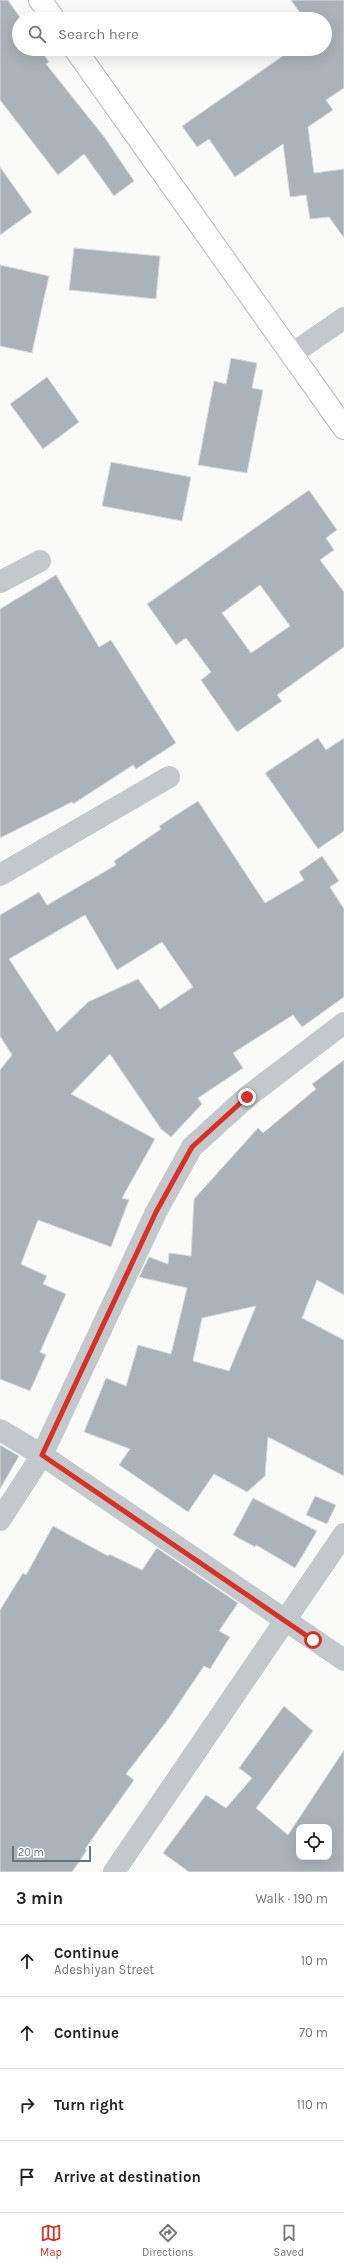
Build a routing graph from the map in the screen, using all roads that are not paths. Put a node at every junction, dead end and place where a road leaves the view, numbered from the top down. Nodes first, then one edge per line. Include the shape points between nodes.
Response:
1 (40, 0) edge
2 (49, 12) edge
3 (80, 56) edge
4 (344, 318) edge
5 (292, 354) junction
6 (344, 428) edge
7 (40, 561) dead end
8 (0, 582) edge
9 (169, 777) dead end
10 (0, 876) edge
11 (344, 1023) edge
12 (0, 1430) edge
13 (42, 1455) junction
14 (0, 1520) edge
15 (344, 1534) edge
16 (285, 1619) junction
17 (344, 1660) edge
18 (114, 1872) edge

1 - 2 main road
3 - 5 main road
4 - 5 street
5 - 6 main road
7 - 8 street
9 - 10 street
11 - 13 street via 247,1097 192,1147 156,1212
12 - 13 street
13 - 14 street
13 - 16 street
15 - 16 street
16 - 17 street
16 - 18 street

